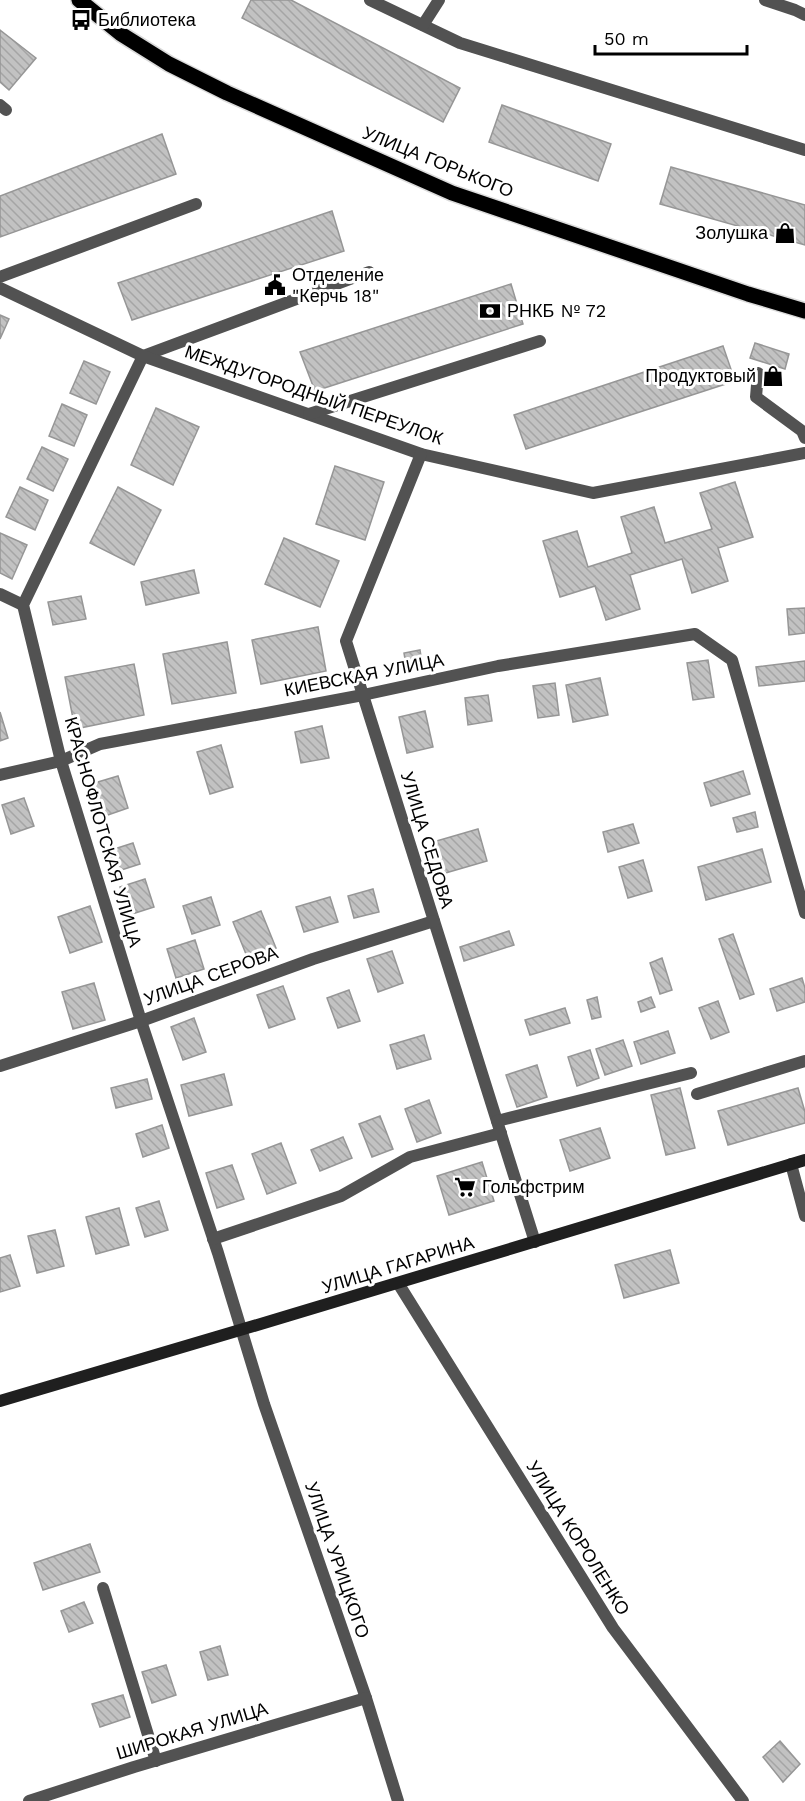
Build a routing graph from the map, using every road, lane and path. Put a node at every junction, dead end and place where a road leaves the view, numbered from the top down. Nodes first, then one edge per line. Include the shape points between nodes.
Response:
1 (79, 0) edge
2 (370, 0) edge
3 (439, 0) edge
4 (765, 0) edge
5 (805, 15) edge
6 (423, 25) junction
7 (805, 150) edge
8 (196, 204) dead end
9 (369, 272) dead end
10 (0, 277) edge
11 (0, 288) edge
12 (805, 311) edge
13 (540, 341) dead end
14 (143, 356) junction
15 (758, 373) dead end
16 (309, 414) junction
17 (805, 438) edge
18 (805, 453) edge
19 (421, 454) junction
20 (0, 594) edge
21 (23, 605) junction
22 (363, 695) junction
23 (61, 761) junction
24 (0, 775) edge
25 (805, 913) edge
26 (434, 921) junction
27 (141, 1021) junction
28 (805, 1061) edge
29 (0, 1066) edge
30 (691, 1073) dead end
31 (697, 1094) dead end
32 (497, 1121) junction
33 (501, 1133) junction
34 (805, 1160) edge
35 (791, 1164) junction
36 (805, 1215) edge
37 (213, 1239) junction
38 (535, 1242) junction
39 (398, 1283) junction
40 (242, 1330) junction
41 (0, 1401) edge
42 (103, 1588) dead end
43 (366, 1698) junction
44 (156, 1761) junction
45 (29, 1801) edge
46 (398, 1801) edge
47 (743, 1801) edge

1 - 12 main road, УЛИЦА ГОРЬКОГО via 121,34 169,64 452,193
2 - 6 lane
3 - 6 lane
4 - 5 lane
6 - 7 lane via 460,43
8 - 10 lane
9 - 14 lane
11 - 14 lane, МЕЖДУГОРОДНЫЙ ПЕРЕУЛОК
13 - 16 lane
14 - 16 lane, МЕЖДУГОРОДНЫЙ ПЕРЕУЛОК
14 - 21 lane
15 - 17 lane via 756,397
16 - 19 lane, МЕЖДУГОРОДНЫЙ ПЕРЕУЛОК
18 - 19 lane, МЕЖДУГОРОДНЫЙ ПЕРЕУЛОК via 593,494
19 - 22 lane, УЛИЦА СЕДОВА via 346,641
20 - 21 lane
21 - 23 lane, КРАСНОФЛОТСКАЯ УЛИЦА
22 - 23 lane, КИЕВСКАЯ УЛИЦА via 100,744
22 - 25 lane, КИЕВСКАЯ УЛИЦА via 498,666 695,634 732,660
22 - 26 lane, УЛИЦА СЕДОВА
23 - 24 lane, КИЕВСКАЯ УЛИЦА
23 - 27 lane, КРАСНОФЛОТСКАЯ УЛИЦА
26 - 27 lane, УЛИЦА СЕРОВА via 313,959
26 - 32 lane, УЛИЦА СЕДОВА
27 - 29 lane, УЛИЦА СЕРОВА
27 - 37 lane, КРАСНОФЛОТСКАЯ УЛИЦА
28 - 31 lane
30 - 32 lane
32 - 33 lane, УЛИЦА СЕДОВА
33 - 37 lane via 410,1157 342,1196
33 - 38 lane, УЛИЦА СЕДОВА
34 - 35 main road, УЛИЦА ГАГАРИНА
35 - 36 lane
35 - 38 main road, УЛИЦА ГАГАРИНА
37 - 40 lane, КРАСНОФЛОТСКАЯ УЛИЦА
38 - 39 main road, УЛИЦА ГАГАРИНА
39 - 40 main road, УЛИЦА ГАГАРИНА
39 - 47 lane, УЛИЦА КОРОЛЕНКО via 613,1628
40 - 41 main road, УЛИЦА ГАГАРИНА
40 - 43 lane, УЛИЦА УРИЦКОГО
42 - 44 lane
43 - 44 lane, ШИРОКАЯ УЛИЦА
43 - 46 lane, УЛИЦА УРИЦКОГО
44 - 45 lane, ШИРОКАЯ УЛИЦА

